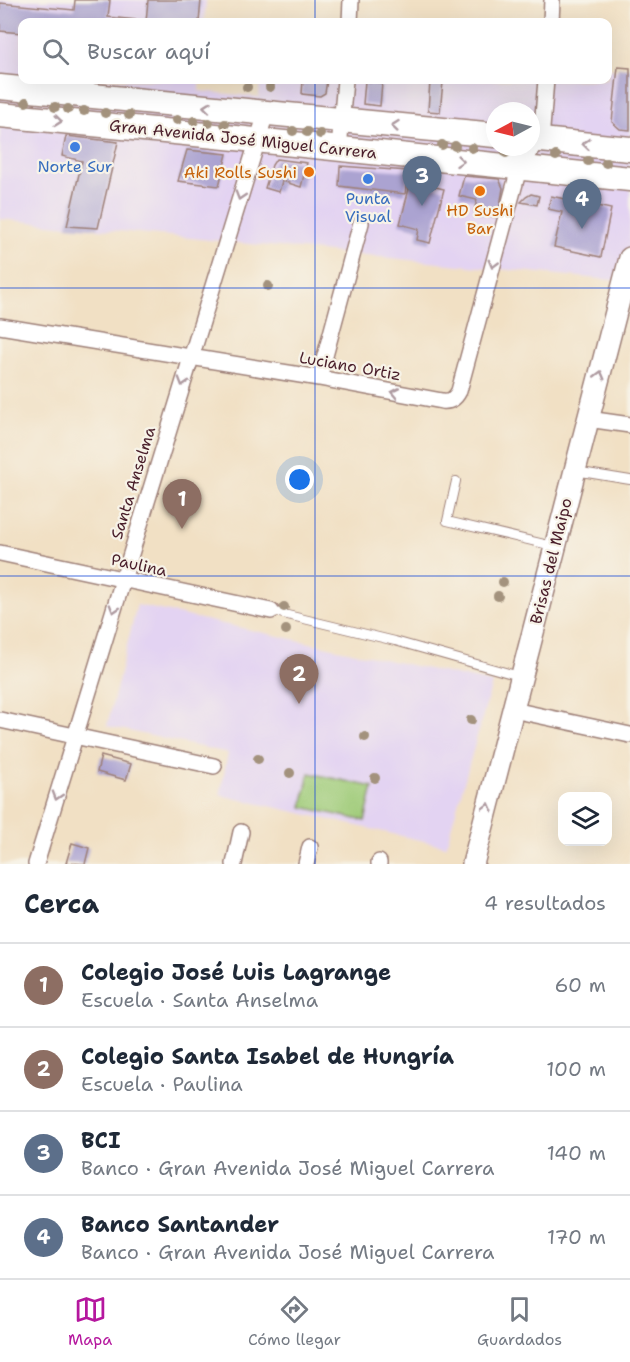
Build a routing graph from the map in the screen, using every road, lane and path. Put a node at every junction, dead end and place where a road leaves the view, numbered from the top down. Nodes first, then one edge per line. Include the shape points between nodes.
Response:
1 (351, 0) edge
2 (552, 0) edge
3 (350, 18) edge
4 (550, 18) edge
5 (345, 84) edge
6 (545, 84) edge
7 (0, 87) edge
8 (266, 113) junction
9 (0, 115) edge
10 (540, 115) edge
11 (342, 120) junction
12 (486, 134) edge
13 (540, 139) edge
14 (257, 140) junction
15 (339, 149) junction
16 (630, 149) edge
17 (527, 156) edge
18 (520, 168) junction
19 (630, 179) edge
20 (362, 223) dead end
21 (630, 258) edge
22 (0, 326) edge
23 (190, 357) junction
24 (319, 378) junction
25 (588, 419) junction
26 (630, 425) edge
27 (575, 471) junction
28 (630, 480) edge
29 (456, 481) dead end
30 (555, 547) junction
31 (0, 553) edge
32 (123, 580) junction
33 (271, 611) joint
34 (522, 677) junction
35 (513, 710) junction
36 (0, 720) edge
37 (630, 735) edge
38 (76, 736) junction
39 (214, 766) dead end
40 (241, 832) dead end
41 (310, 847) dead end
42 (36, 864) edge
43 (234, 864) edge
44 (306, 864) edge
45 (473, 864) edge

1 - 3 street
2 - 4 street
5 - 11 street
6 - 10 street
8 -> 7 main road, Gran Avenida José Miguel Carrera
8 - 11 main road, Gran Avenida José Miguel Carrera
8 - 14 street, Santa Anselma
9 -> 14 main road, Gran Avenida José Miguel Carrera
12 -> 11 main road, Gran Avenida José Miguel Carrera
11 - 15 street
16 -> 13 main road
14 - 15 main road, Gran Avenida José Miguel Carrera
14 -> 23 street, Santa Anselma
15 -> 18 main road, Gran Avenida José Miguel Carrera
17 - 18 street, Luciano Ortiz
18 - 19 main road, Gran Avenida José Miguel Carrera
18 -> 24 street, Luciano Ortiz via 457,396 447,402
20 - 24 street
25 -> 21 street, Brisas del Maipo
22 - 23 street, Luciano Ortiz
23 - 24 street, Luciano Ortiz
23 -> 32 street, Santa Anselma
25 - 26 street
25 - 27 street, Brisas del Maipo
27 - 28 lane
27 - 30 street, Brisas del Maipo
29 - 30 lane via 447,521
30 - 34 street, Brisas del Maipo
31 - 32 street, Paulina
32 - 33 street, Paulina
32 -> 38 street, Santa Anselma
33 - 34 lane
34 - 35 street, Brisas del Maipo
35 - 37 street
45 -> 35 street, Brisas del Maipo
36 - 38 street
38 - 39 street
38 -> 42 street, Santa Anselma
40 - 43 street
41 - 44 street

